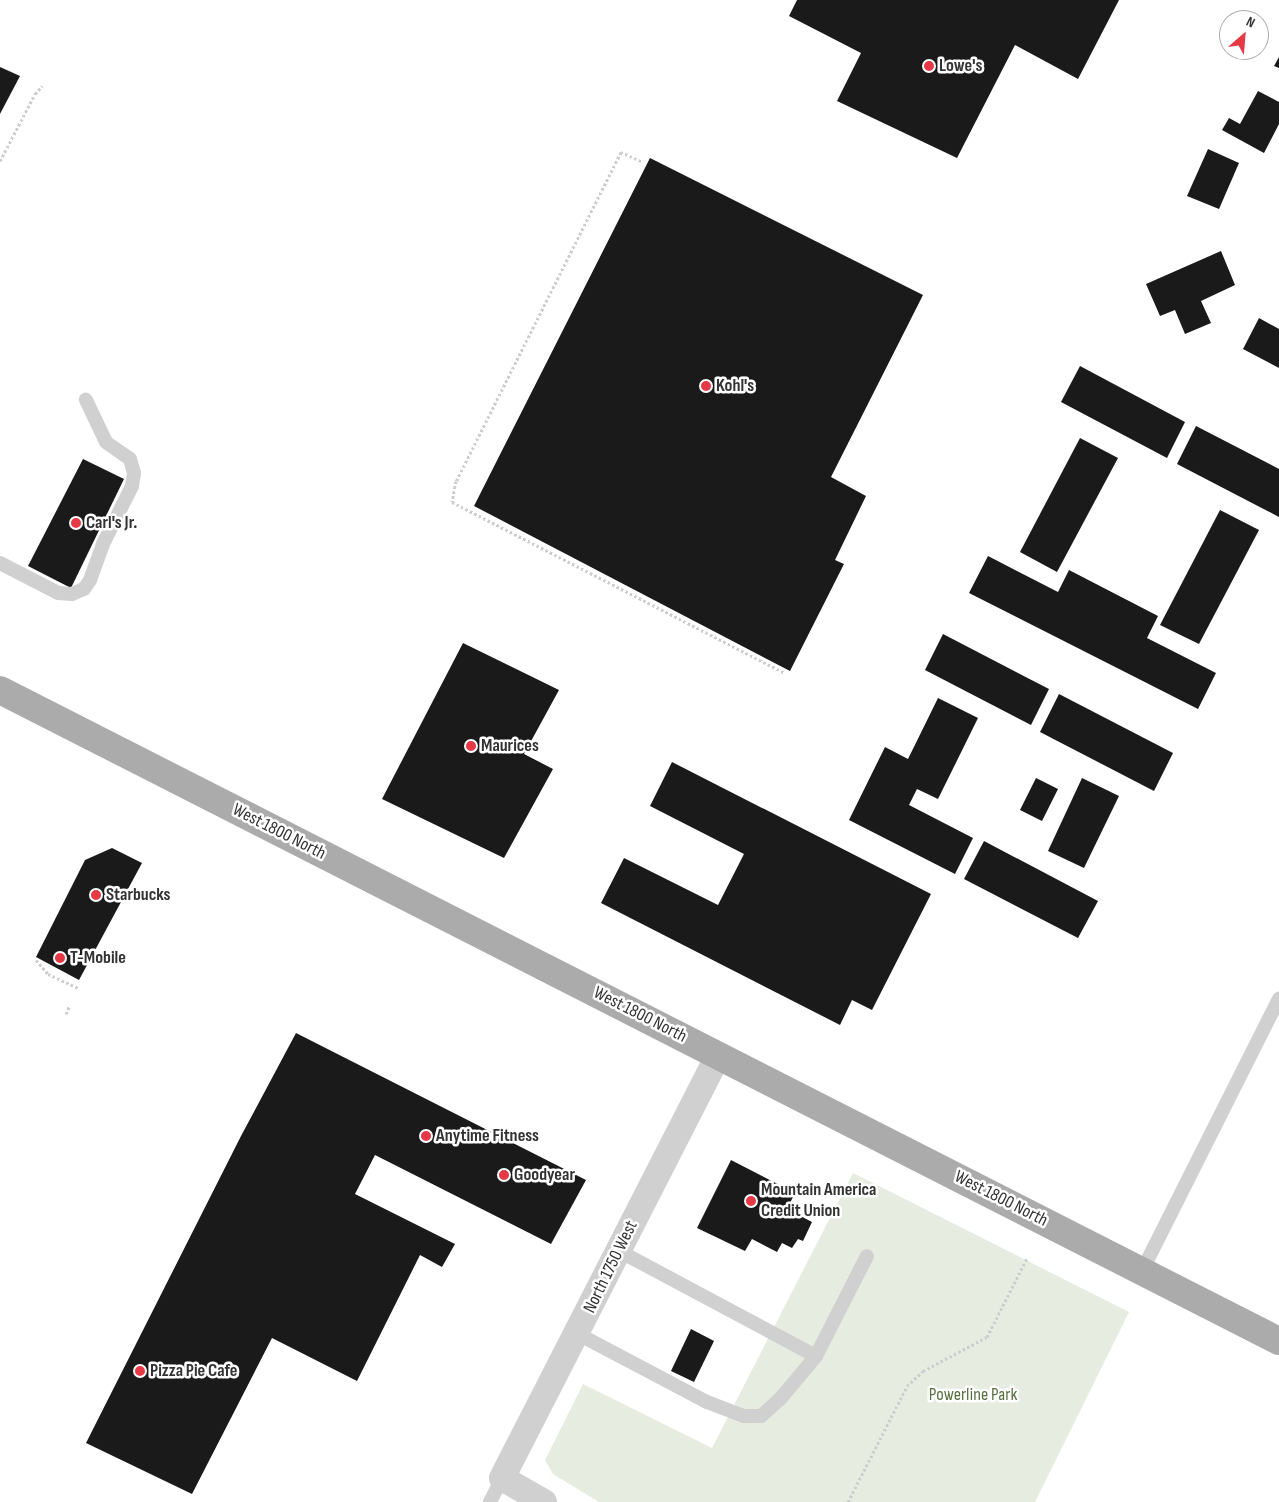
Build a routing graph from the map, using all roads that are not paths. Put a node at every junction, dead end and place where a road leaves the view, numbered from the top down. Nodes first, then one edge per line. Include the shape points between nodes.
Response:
1 (86, 400) dead end
2 (0, 563) edge
3 (0, 690) edge
4 (1279, 999) edge
5 (718, 1055) junction
6 (619, 1251) junction
7 (867, 1256) dead end
8 (1142, 1271) junction
9 (578, 1334) junction
10 (1279, 1341) edge
11 (816, 1356) junction
12 (502, 1478) junction
13 (490, 1502) edge
14 (544, 1502) edge

1 - 2 lane via 106,442 130,459 134,473 132,486 103,544 90,580 84,589 72,594 58,593
3 - 5 main road, West 1800 North
4 - 8 lane
5 - 6 street, North 1750 West
5 - 8 main road, West 1800 North
6 - 9 street, North 1750 West
6 - 11 lane
7 - 11 lane
8 - 10 main road, West 1800 North
9 - 11 lane via 707,1402 744,1416 761,1416 781,1398
9 - 12 street, North 1750 West
12 - 13 lane
12 - 14 street

